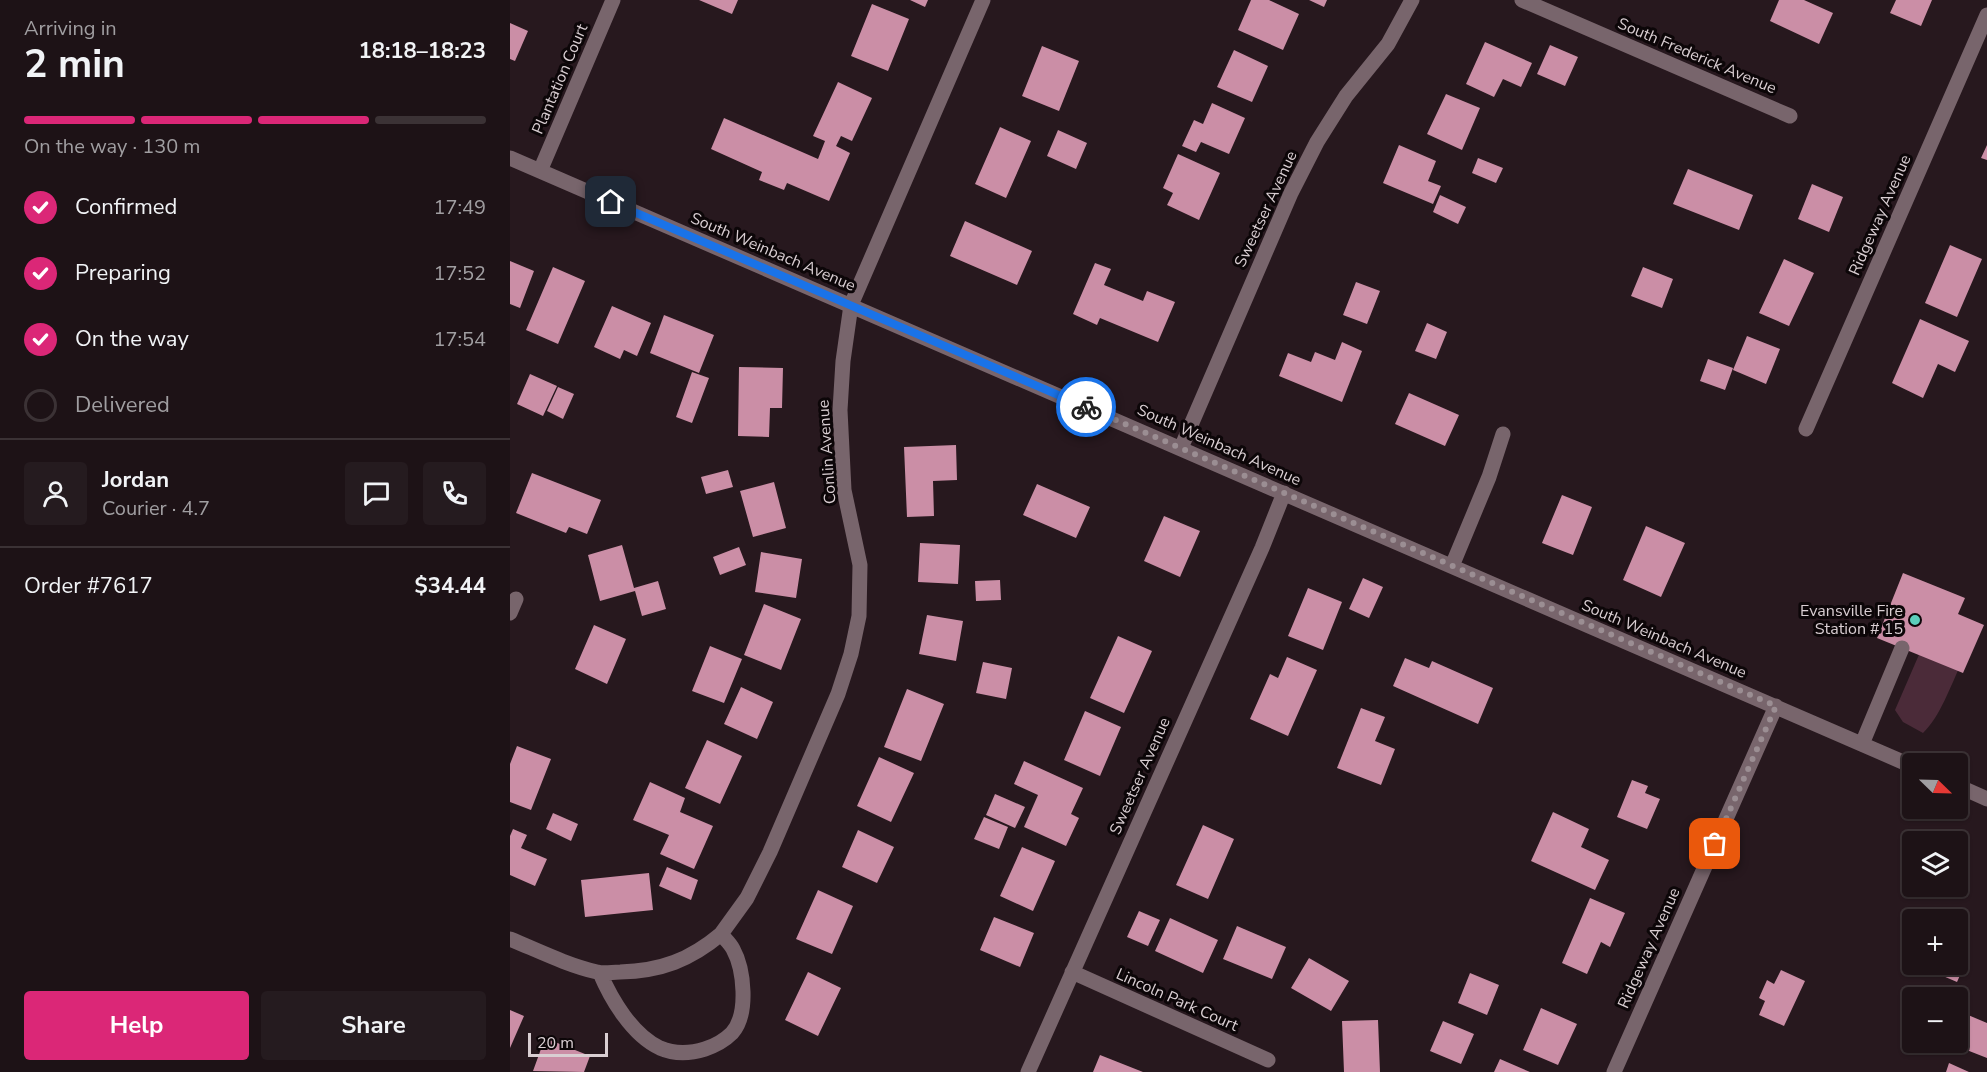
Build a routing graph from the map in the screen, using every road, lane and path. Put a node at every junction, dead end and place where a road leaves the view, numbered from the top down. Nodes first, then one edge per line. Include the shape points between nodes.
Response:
1 (613, 0) edge
2 (983, 0) edge
3 (1412, 0) edge
4 (1522, 0) edge
5 (1987, 15) edge
6 (1790, 116) dead end
7 (510, 158) edge
8 (540, 171) junction
9 (851, 305) junction
10 (1806, 429) dead end
11 (1503, 434) dead end
12 (1181, 448) junction
13 (1284, 494) junction
14 (1452, 566) junction
15 (1902, 648) dead end
16 (1776, 706) junction
17 (1862, 744) junction
18 (1902, 762) edge
19 (1968, 790) edge
20 (1987, 799) edge
21 (722, 934) junction
22 (510, 939) edge
23 (1072, 972) junction
24 (600, 973) junction
25 (1268, 1060) dead end
26 (1028, 1072) edge
27 (1614, 1072) edge

1 - 8 street, Plantation Court
2 - 9 street, Conlin Avenue
3 - 12 street, Sweetser Avenue via 1388,44 1346,96 1317,142 1291,193
4 - 6 street, South Frederick Avenue
5 - 10 street, Ridgeway Avenue
7 - 8 street, South Weinbach Avenue
8 - 9 street, South Weinbach Avenue
9 - 12 street, South Weinbach Avenue
9 - 21 street, Conlin Avenue via 840,410 844,490 860,565 859,616 852,654 770,852 747,898
11 - 14 street via 1490,477
12 - 13 street, South Weinbach Avenue
13 - 14 street, South Weinbach Avenue
13 - 23 street, Sweetser Avenue
14 - 16 street, South Weinbach Avenue
15 - 17 street
16 - 17 street, South Weinbach Avenue
16 - 27 street, Ridgeway Avenue
17 - 18 street, South Weinbach Avenue
19 - 20 street
21 - 24 street, Conlin Avenue via 702,950 674,963 645,971
21 - 24 street via 733,949 743,978 740,1017 734,1032 695,1052 676,1053 649,1041 622,1014
22 - 24 street, Conlin Avenue
23 - 25 street, Lincoln Park Court
23 - 26 street, Sweetser Avenue

